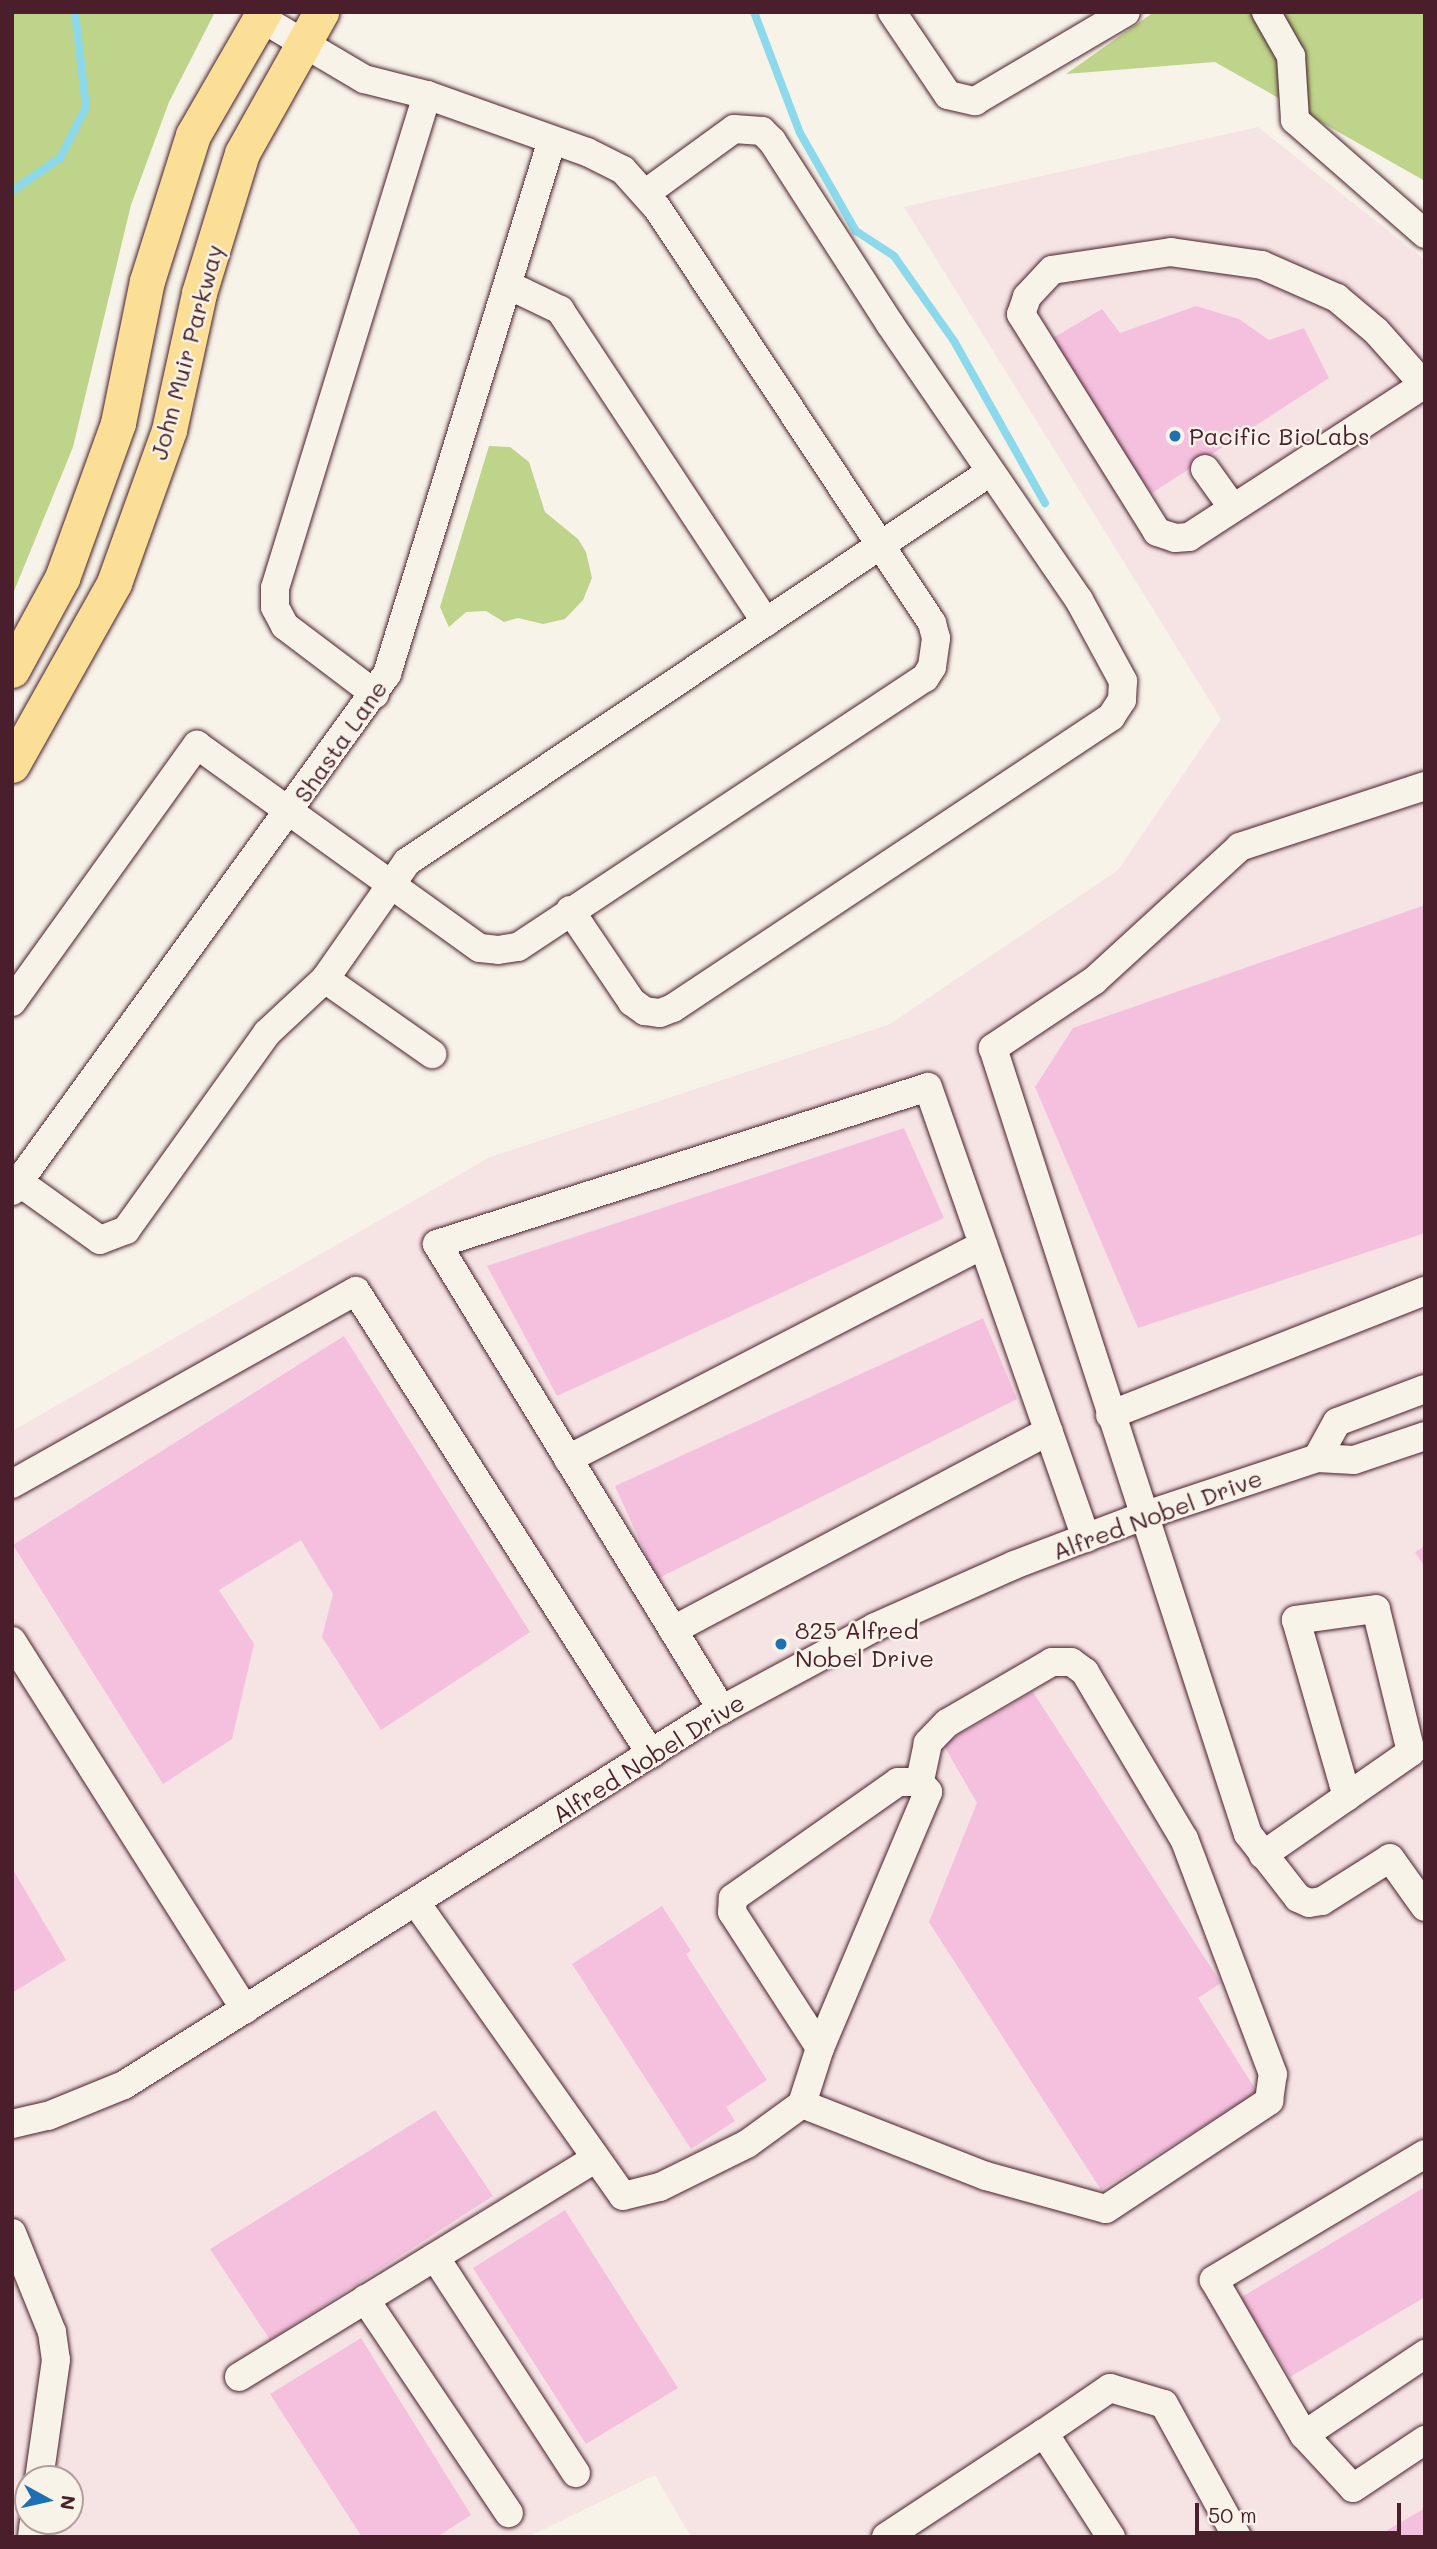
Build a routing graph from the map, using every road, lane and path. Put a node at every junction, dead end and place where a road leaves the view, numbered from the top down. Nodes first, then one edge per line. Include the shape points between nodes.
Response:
1 (321, 12) edge
2 (892, 12) edge
3 (1126, 12) edge
4 (1266, 12) edge
5 (262, 15) edge
6 (303, 44) junction
7 (426, 95) junction
8 (552, 140) junction
9 (646, 193) junction
10 (1425, 234) edge
11 (508, 285) junction
12 (1424, 385) edge
13 (1205, 469) dead end
14 (990, 472) junction
15 (1233, 508) junction
16 (880, 545) junction
17 (766, 622) junction
18 (12, 670) edge
19 (375, 694) junction
20 (12, 765) edge
21 (1425, 786) edge
22 (291, 812) junction
23 (390, 882) junction
24 (570, 910) junction
25 (325, 979) junction
26 (12, 1002) edge
27 (432, 1054) dead end
28 (15, 1183) edge
29 (984, 1245) junction
30 (1425, 1291) edge
31 (1425, 1390) edge
32 (1110, 1415) junction
33 (1049, 1431) junction
34 (1425, 1436) edge
35 (1317, 1458) junction
36 (568, 1459) junction
37 (12, 1484) edge
38 (1143, 1516) junction
39 (1086, 1538) junction
40 (673, 1630) junction
41 (12, 1641) edge
42 (722, 1710) junction
43 (651, 1754) junction
44 (920, 1782) junction
45 (1347, 1797) junction
46 (1263, 1855) junction
47 (417, 1904) junction
48 (1425, 1907) edge
49 (244, 2010) junction
50 (820, 2048) junction
51 (802, 2104) junction
52 (12, 2124) edge
53 (1425, 2154) edge
54 (595, 2159) junction
55 (12, 2234) edge
56 (435, 2257) junction
57 (365, 2300) junction
58 (1425, 2354) edge
59 (239, 2377) dead end
60 (1044, 2433) junction
61 (1304, 2435) junction
62 (1425, 2440) edge
63 (41, 2465) edge
64 (576, 2473) dead end
65 (509, 2513) dead end
66 (886, 2537) edge
67 (1111, 2537) edge
68 (1237, 2537) edge

1 - 6 main road, John Muir Parkway
2 - 3 street via 948,95 975,101
4 - 10 street via 1290,56 1295,120
5 - 6 street
5 - 18 main road, John Muir Parkway via 193,135 147,281 118,423 62,578
6 - 7 street via 363,79
6 - 20 main road, John Muir Parkway via 242,153 199,293 169,430 114,583
7 - 8 street
7 - 19 street via 275,588 275,607 285,626
8 - 9 street via 602,157
8 - 11 street, Shasta Lane
9 - 14 street via 734,130 762,131
9 - 16 street
11 - 17 street via 560,310
11 - 19 street, Shasta Lane via 403,629
12 - 15 street
12 - 15 street via 1376,331 1337,298 1262,265 1171,252 1052,270 1027,297 1021,314 1157,533 1189,537
13 - 15 street
14 - 16 street
14 - 24 street via 1079,600 1123,681 1122,700 1111,717 660,1013 645,1011 632,1002
16 - 17 street
16 - 24 street via 932,623 936,653 925,678
17 - 23 street via 407,862
19 - 22 street, Shasta Lane
21 - 32 street via 1240,847 1095,980 993,1048
22 - 23 street
22 - 26 street via 197,745
22 - 28 street, Shasta Lane
23 - 24 street via 480,948 518,947
23 - 25 street
25 - 27 street
25 - 28 street via 267,1033 126,1230 100,1240
29 - 33 street
29 - 36 street
29 - 36 street via 928,1087 437,1244
30 - 32 street
31 - 35 street via 1337,1422
32 - 38 street
33 - 39 street
33 - 40 street
34 - 35 street, Alfred Nobel Drive via 1354,1460
35 - 38 street, Alfred Nobel Drive
36 - 40 street
37 - 43 street via 356,1291
38 - 39 street, Alfred Nobel Drive
38 - 46 street via 1248,1834
39 - 42 street, Alfred Nobel Drive via 875,1627
40 - 42 street
41 - 49 street
42 - 43 street, Alfred Nobel Drive
43 - 47 street, Alfred Nobel Drive
44 - 50 street via 928,1792
44 - 50 street via 898,1782 733,1898 732,1912
44 - 51 street via 928,1743 947,1723 1052,1662 1071,1662 1085,1672 1184,1839 1273,2074 1269,2102 1106,2209 986,2176
45 - 45 street via 1296,1620 1376,1609 1411,1752
45 - 46 street
46 - 48 street via 1298,1898 1309,1903 1322,1900 1391,1858
47 - 49 street, Alfred Nobel Drive
47 - 54 street
49 - 52 street, Alfred Nobel Drive via 124,2085 48,2116
50 - 51 street
51 - 54 street via 747,2144 660,2187 622,2196
53 - 61 street via 1214,2280
54 - 56 street
55 - 63 street via 52,2332 55,2360
56 - 57 street
56 - 64 street
57 - 59 street
57 - 65 street
58 - 61 street
60 - 66 street
60 - 67 street
60 - 68 street via 1110,2388 1164,2404
61 - 62 street via 1353,2488

